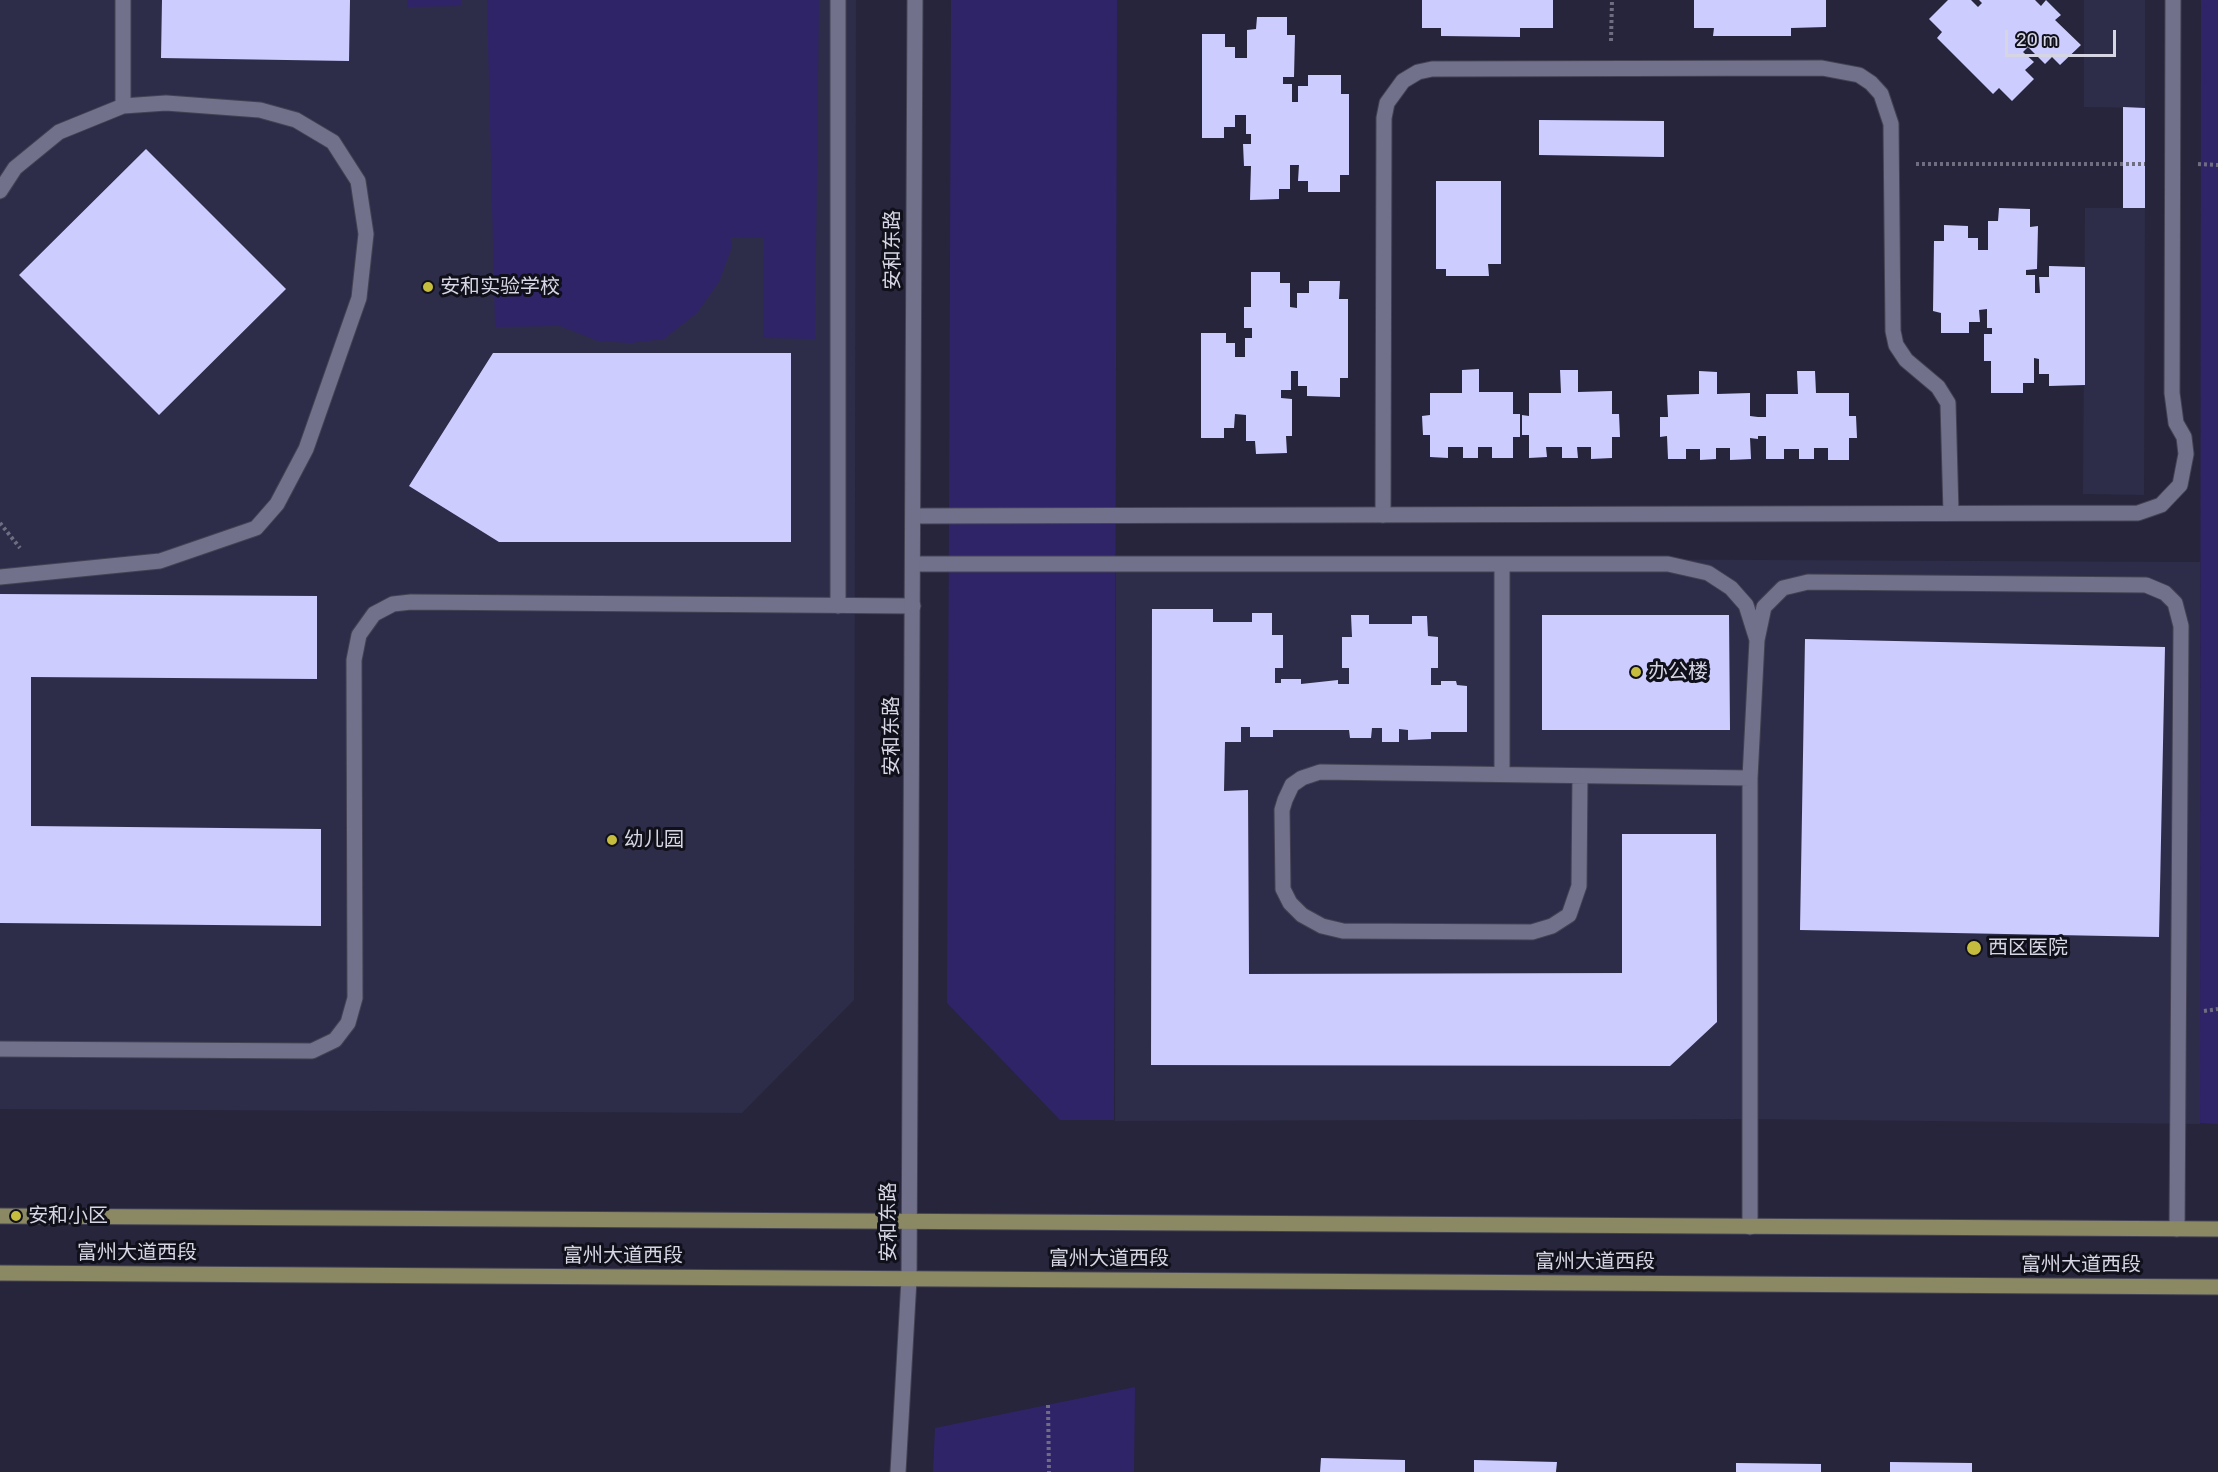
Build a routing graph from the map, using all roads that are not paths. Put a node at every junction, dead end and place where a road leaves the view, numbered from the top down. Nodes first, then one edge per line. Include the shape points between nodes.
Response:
1 (123, 0) edge
2 (838, 0) edge
3 (915, 0) edge
4 (2173, 0) edge
5 (123, 106) junction
6 (0, 191) edge
7 (1951, 513) junction
8 (1383, 515) junction
9 (914, 516) junction
10 (914, 564) junction
11 (1502, 564) junction
12 (0, 577) edge
13 (838, 606) junction
14 (913, 606) junction
15 (1757, 640) junction
16 (1502, 774) junction
17 (1580, 776) junction
18 (1750, 778) junction
19 (0, 1048) edge
20 (0, 1216) edge
21 (910, 1221) junction
22 (1750, 1227) junction
23 (2178, 1229) junction
24 (2218, 1230) edge
25 (0, 1273) edge
26 (909, 1279) junction
27 (2218, 1287) edge
28 (898, 1472) edge

1 - 5 street
2 - 13 street
3 - 9 street, 安和东路
4 - 7 street via 2172,393 2186,454 2180,485 2161,505 2138,513
5 - 6 street via 59,132 15,168
5 - 12 street via 166,104 261,110 296,120 333,141 358,181 366,234 359,298 306,449 277,504 256,528 160,561
7 - 8 street
7 - 8 street via 1948,403 1938,387 1906,360 1893,331 1891,124 1881,94 1859,75 1822,68 1432,69 1403,81 1387,103 1384,118
8 - 9 street
9 - 10 street, 安和东路
10 - 11 street
10 - 14 street, 安和东路
11 - 15 street via 1668,564 1708,573 1731,588 1746,605
11 - 16 street
13 - 14 street
13 - 19 street via 411,602 393,604 374,614 359,635 354,660 355,998 348,1023 335,1040 312,1051
14 - 21 street, 安和东路
15 - 18 street
15 - 23 street via 1764,607 1783,588 1808,582 2146,585 2165,593 2175,603 2181,626
16 - 17 street
16 - 17 street via 1320,772 1302,778 1292,785 1282,810 1283,889 1290,903 1322,926 1343,931 1532,933 1552,926 1569,915 1579,886
17 - 18 street
18 - 22 street
20 - 21 main road, 富州大道西段
21 - 22 main road, 富州大道西段
21 - 26 street, 安和东路
22 - 23 main road, 富州大道西段
23 - 24 main road, 富州大道西段
25 - 26 main road, 富州大道西段
26 - 27 main road, 富州大道西段
26 - 28 street, 安和东路

